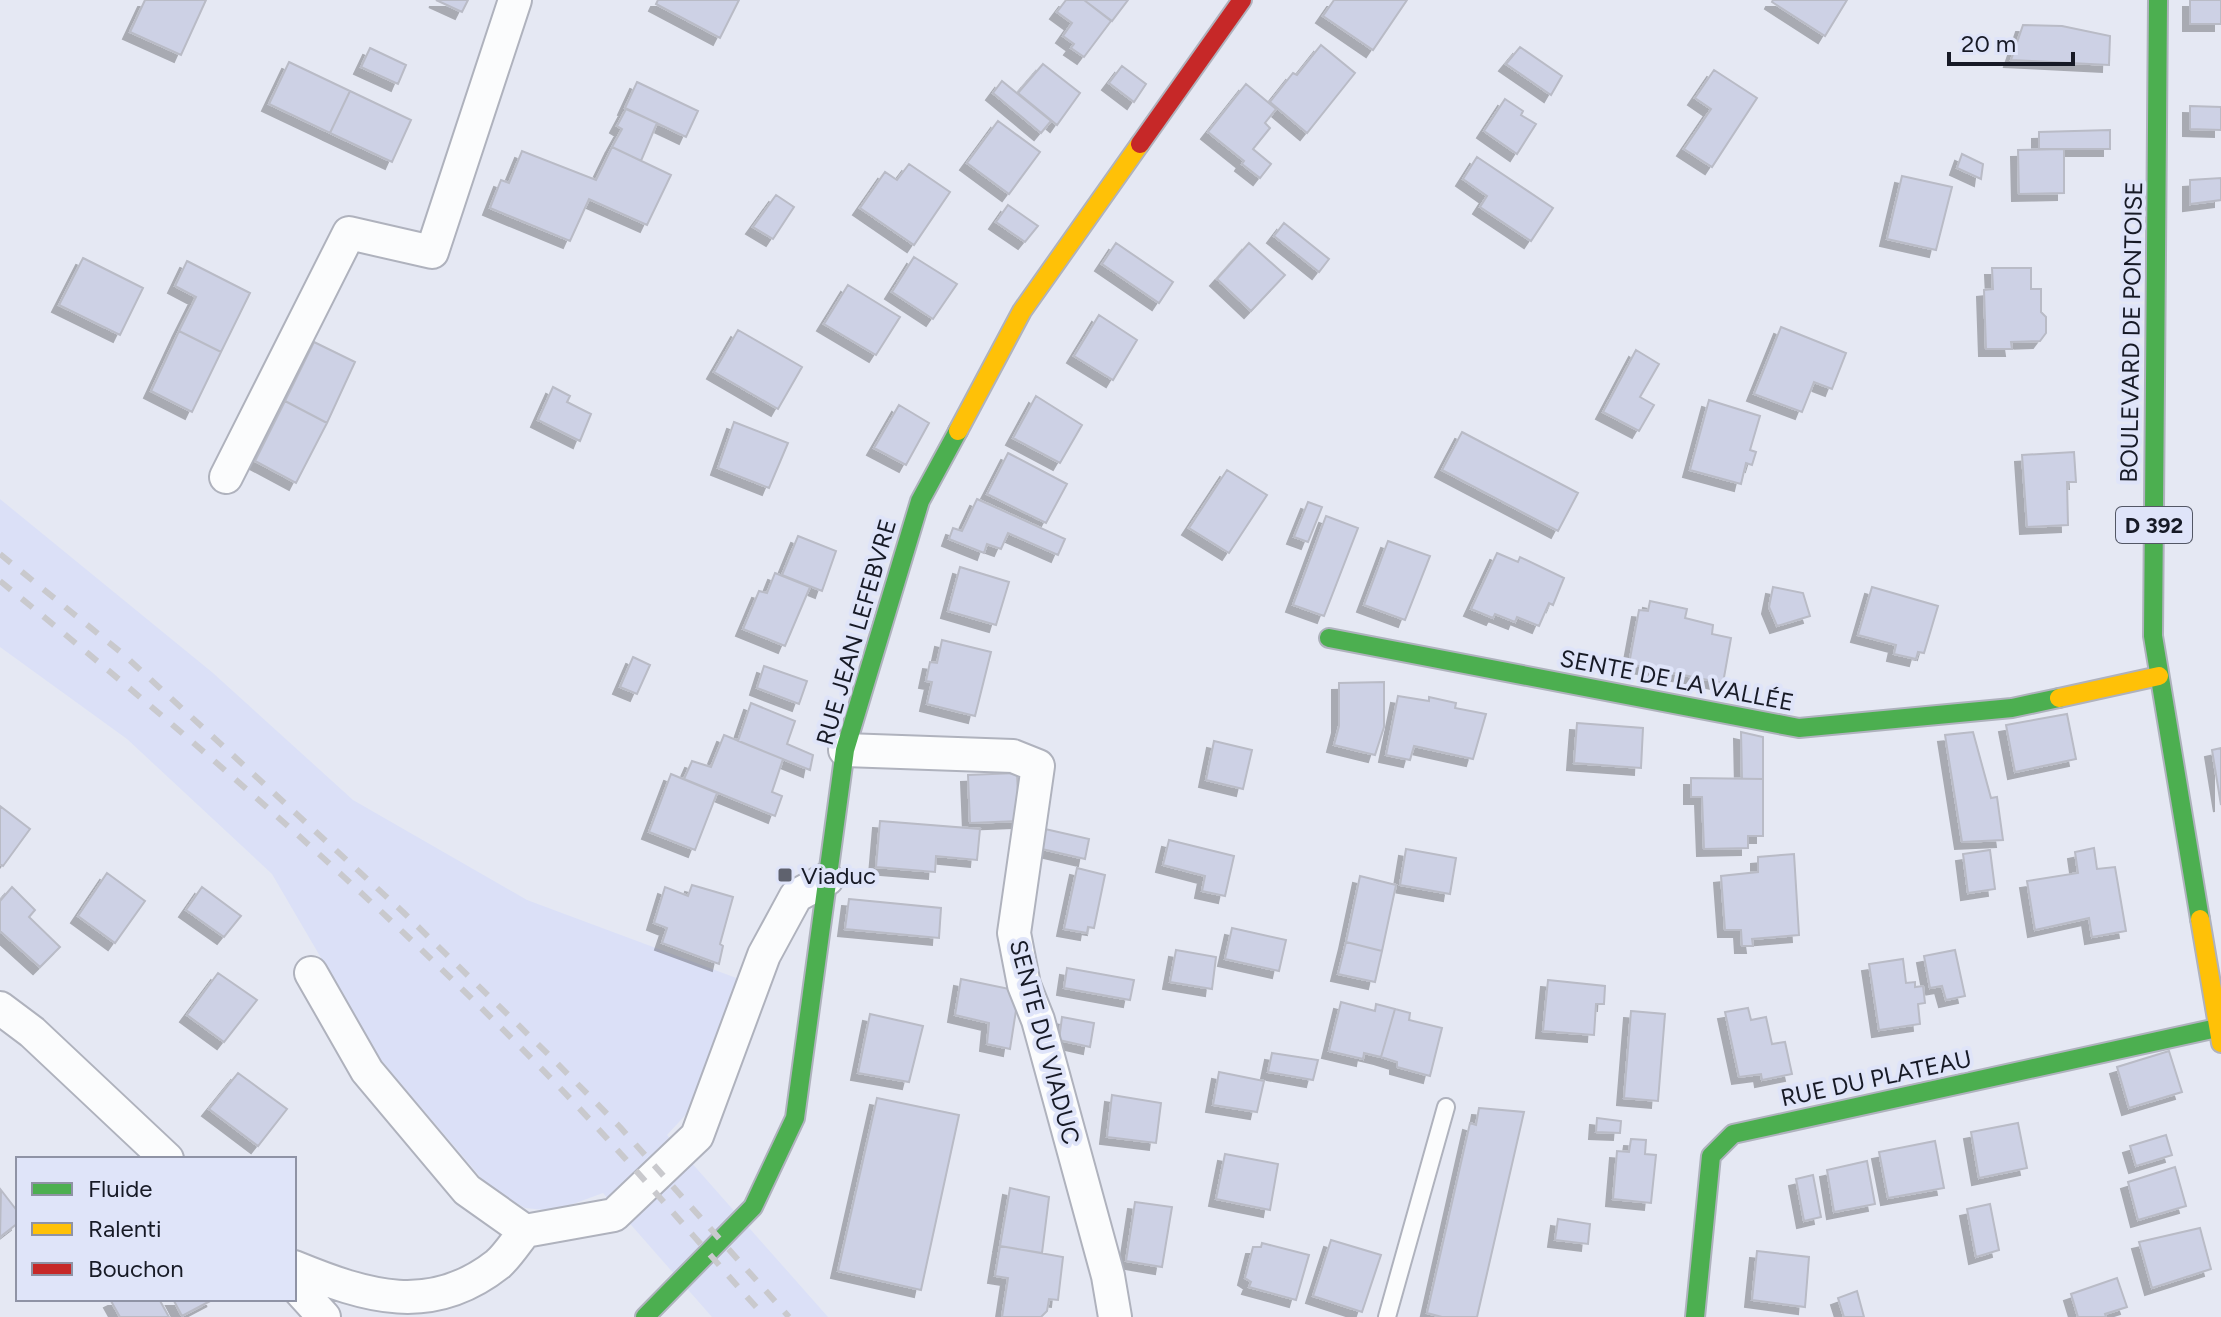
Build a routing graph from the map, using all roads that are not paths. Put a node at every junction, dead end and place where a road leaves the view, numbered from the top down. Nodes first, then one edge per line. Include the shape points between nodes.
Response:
1 (515, 0) edge
2 (1242, 0) edge
3 (2158, 0) edge
4 (226, 477) dead end
5 (1329, 638) dead end
6 (2159, 676) junction
7 (845, 750) junction
8 (827, 879) junction
9 (311, 973) dead end
10 (0, 1008) edge
11 (2219, 1036) edge
12 (1446, 1107) dead end
13 (165, 1157) edge
14 (525, 1231) junction
15 (296, 1268) edge
16 (296, 1286) edge
17 (324, 1317) edge
18 (645, 1317) edge
19 (1115, 1317) edge
20 (1387, 1317) edge
21 (1695, 1317) edge

1 - 4 street via 432,252 349,233
2 - 7 street, RUE JEAN LEFEBVRE via 1022,311 920,501
3 - 6 street, BOULEVARD DE PONTOISE / D 392 via 2153,636
5 - 6 street, SENTE DE LA VALLÉE via 1799,728 2012,708
6 - 11 street, BOULEVARD DE PONTOISE / D 392
7 - 8 street, RUE JEAN LEFEBVRE
7 - 19 street, SENTE DU VIADUC via 1013,756 1038,766 1014,933
8 - 14 street via 796,896 764,955 697,1136 614,1215
8 - 18 street, RUE JEAN LEFEBVRE via 795,1118 753,1207
9 - 14 street via 367,1071 467,1190
10 - 13 street
11 - 21 street, RUE DU PLATEAU via 1733,1134 1711,1156
12 - 20 lane
14 - 15 street via 498,1265 461,1291 431,1301 367,1297
16 - 17 street

